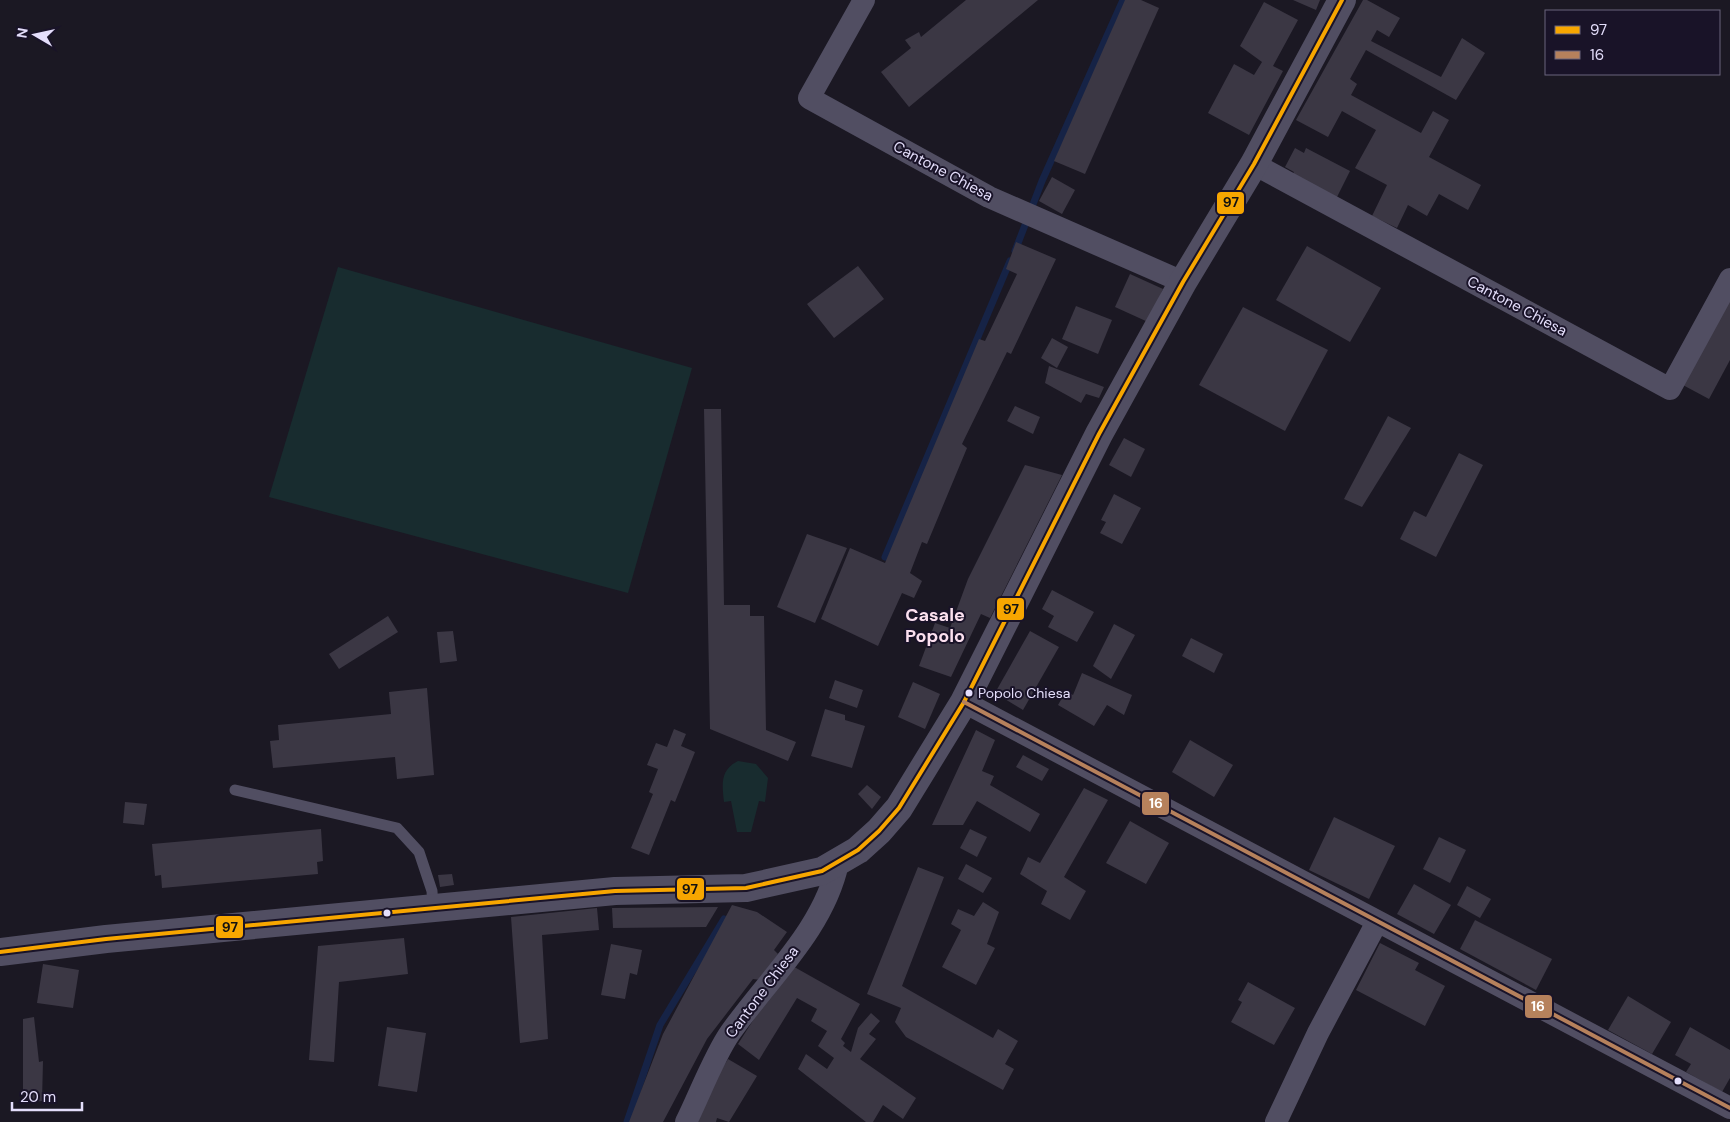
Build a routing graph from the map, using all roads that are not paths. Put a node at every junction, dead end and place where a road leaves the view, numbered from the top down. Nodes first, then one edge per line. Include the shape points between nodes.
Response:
1 (864, 0) edge
2 (1342, 0) edge
3 (1254, 164) junction
4 (1730, 279) edge
5 (1183, 282) junction
6 (964, 702) junction
7 (235, 790) dead end
8 (838, 863) junction
9 (433, 908) junction
10 (1377, 922) junction
11 (0, 952) edge
12 (1730, 1108) edge
13 (686, 1122) edge
14 (1276, 1122) edge

1 - 5 street, Cantone Chiesa via 809,98 989,197
2 - 3 street
3 - 4 street, Cantone Chiesa via 1670,389
3 - 5 street
5 - 6 street via 1098,434
6 - 8 street via 899,808 879,831
6 - 10 street
7 - 9 lane via 397,828 419,852 432,891
8 - 9 street via 807,875 746,888 615,891
8 - 13 street, Cantone Chiesa via 815,920 729,1035
9 - 11 street
10 - 12 street
10 - 14 street via 1318,1033

